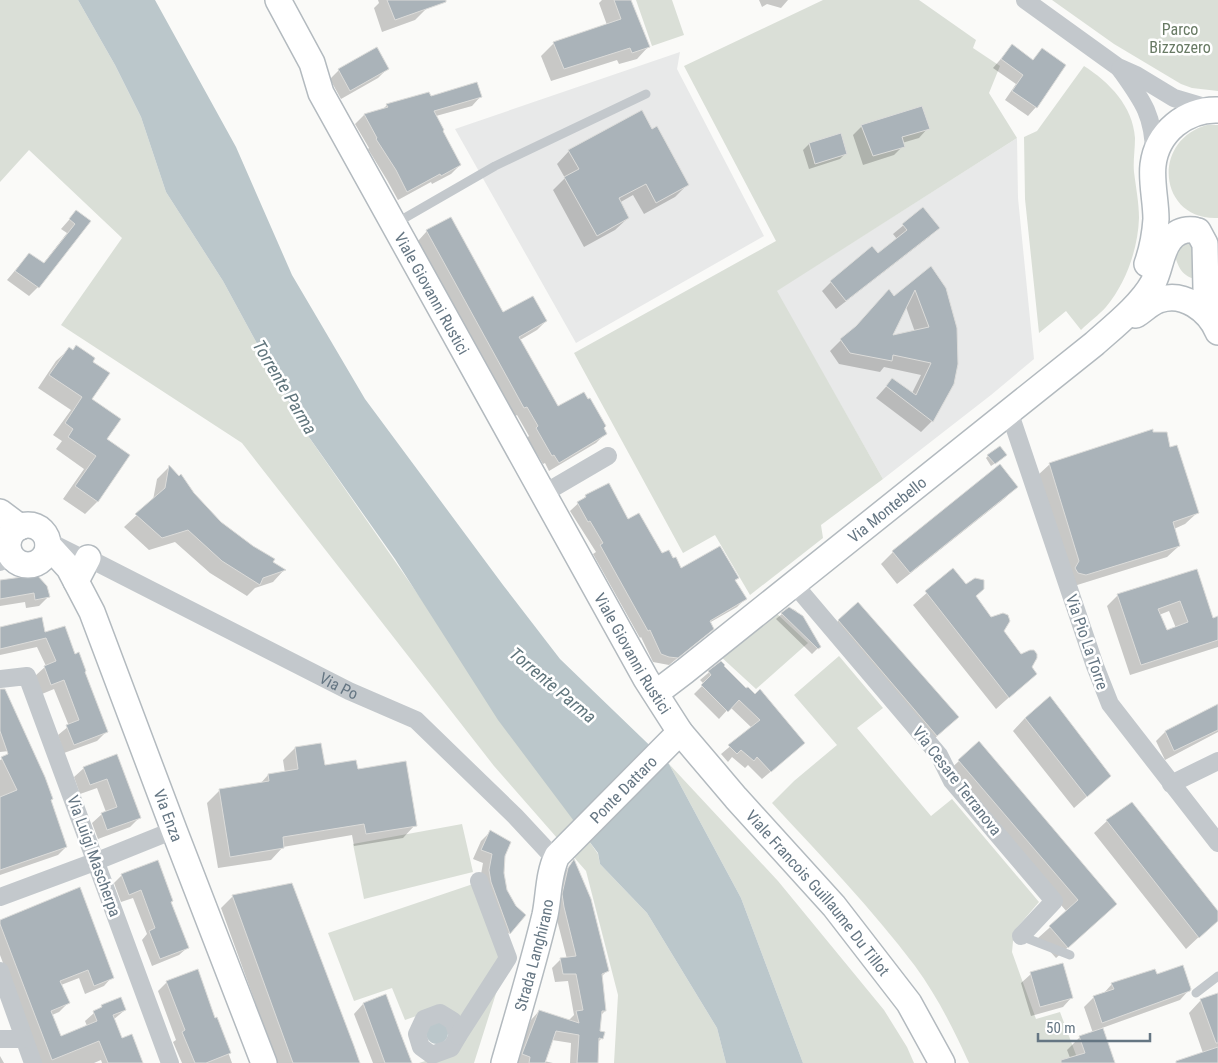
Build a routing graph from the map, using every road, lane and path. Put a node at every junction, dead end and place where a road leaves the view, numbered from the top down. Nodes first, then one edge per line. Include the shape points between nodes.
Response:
1 (262, 0) edge
2 (278, 0) edge
3 (1025, 0) edge
4 (1118, 67) junction
5 (321, 93) junction
6 (646, 94) dead end
7 (1217, 110) edge
8 (1154, 176) junction
9 (394, 224) junction
10 (1203, 231) edge
11 (1218, 254) edge
12 (1205, 283) junction
13 (1116, 324) junction
14 (1218, 332) edge
15 (1008, 413) junction
16 (608, 456) dead end
17 (543, 494) junction
18 (0, 512) edge
19 (8, 540) edge
20 (45, 549) junction
21 (78, 569) junction
22 (794, 584) junction
23 (0, 679) edge
24 (656, 693) junction
25 (671, 741) junction
26 (1218, 761) edge
27 (1171, 784) junction
28 (174, 830) junction
29 (1218, 843) edge
30 (560, 853) junction
31 (97, 861) junction
32 (479, 881) dead end
33 (0, 897) edge
34 (1021, 936) joint
35 (1070, 955) dead end
36 (0, 971) edge
37 (1218, 976) edge
38 (1196, 994) dead end
39 (458, 1036) junction
40 (0, 1039) edge
41 (24, 1039) junction
42 (430, 1059) edge
43 (33, 1063) edge
44 (170, 1063) edge
45 (264, 1063) edge
46 (504, 1063) edge
47 (942, 1063) edge

1 - 5 street, Viale Giovanni Rustici via 299,65
2 - 5 street, Viale Giovanni Rustici via 312,63
3 - 4 street
4 - 7 street via 1174,98
4 - 8 street via 1138,94 1149,118
5 - 9 street, Viale Giovanni Rustici
6 - 9 lane via 495,166
7 - 8 street, Via Montebello via 1186,117 1170,129 1158,146
8 - 10 street via 1160,200 1169,213 1180,223
8 - 13 street, Via Montebello via 1156,221 1148,260 1139,285
9 - 17 street, Viale Giovanni Rustici
10 - 12 street
10 - 13 street, Via Montebello via 1180,232 1169,241 1148,290
11 - 12 street
12 - 14 street
13 - 14 street via 1158,300 1174,298 1199,307
13 - 15 street, Via Montebello
15 - 22 street, Via Montebello
15 - 27 street, Via Pio La Torre via 1110,704
16 - 17 street
17 - 24 street, Viale Giovanni Rustici
18 - 19 street, Via Po
19 - 20 street, Via Po via 21,564 35,564
19 - 20 street, Via Po via 26,525 37,527 42,530
20 - 21 street, Via Po
21 - 28 street, Via Enza
21 - 30 street, Via Po via 416,720 515,816
22 - 24 street, Via Montebello
22 - 34 street, Via Cesare Terranova via 939,755 952,781 1054,901
23 - 31 street, Via Luigi Mascherpa via 27,676
24 - 25 street, Viale Giovanni Rustici
25 - 30 street, Ponte Dattaro
25 - 47 street, Viale Francois Guillaume Du Tillot via 736,798 834,906 909,1003
26 - 27 street
27 - 29 street, Via Pio La Torre
28 - 31 street
28 - 45 street, Via Enza
30 - 46 street, Strada Langhirano
31 - 33 street
31 - 44 street, Via Luigi Mascherpa
32 - 39 street via 508,958
34 - 35 lane, Via Cesare Terranova
36 - 41 street
37 - 38 lane
39 - 42 street via 451,1048
39 - 42 street via 453,1021 440,1013 424,1019 417,1034
40 - 41 street
41 - 43 street

